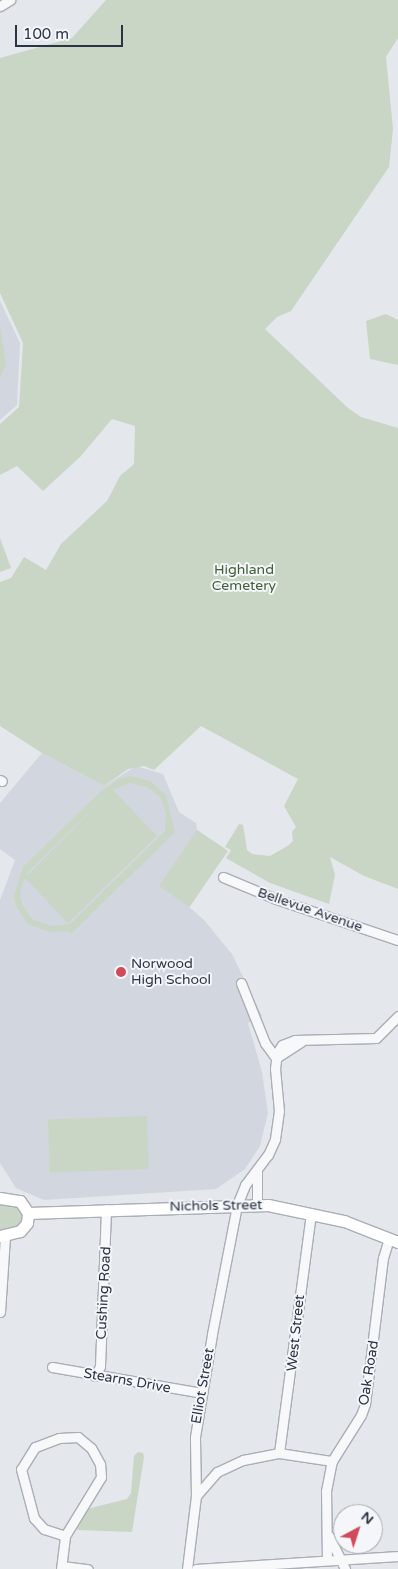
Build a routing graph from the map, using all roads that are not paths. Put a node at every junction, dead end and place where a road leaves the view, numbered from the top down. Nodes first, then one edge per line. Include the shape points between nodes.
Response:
1 (10, 0) edge
2 (0, 6) edge
3 (223, 877) dead end
4 (398, 940) edge
5 (241, 983) dead end
6 (398, 1016) edge
7 (276, 1058) junction
8 (257, 1170) junction
9 (2, 1197) edge
10 (237, 1204) junction
11 (257, 1205) junction
12 (106, 1209) junction
13 (28, 1213) junction
14 (311, 1213) junction
15 (3, 1236) edge
16 (393, 1240) edge
17 (0, 1312) edge
18 (52, 1367) dead end
19 (95, 1376) junction
20 (202, 1393) junction
21 (279, 1452) junction
22 (332, 1460) junction
23 (196, 1496) junction
24 (327, 1531) junction
25 (65, 1536) junction
26 (398, 1556) edge
27 (350, 1558) junction
28 (340, 1559) junction
29 (328, 1560) junction
30 (61, 1568) edge
31 (88, 1569) edge
32 (187, 1569) edge
33 (196, 1569) edge
34 (345, 1569) edge
35 (351, 1569) edge

1 - 2 street
3 - 4 street, Bellevue Avenue via 276,899
5 - 7 street via 266,1043
6 - 7 street via 376,1038 302,1041
7 - 8 street, Elliot Street via 277,1129 272,1147
8 - 10 street, Elliot Street via 245,1185
8 - 11 street
9 - 13 main road via 20,1201
10 - 11 main road, Nichols Street
10 - 12 main road, Nichols Street
10 - 20 street, Elliot Street
11 - 14 main road, Nichols Street
12 - 13 main road, Nichols Street
12 - 19 street, Cushing Road via 101,1357
13 - 15 main road via 24,1228
14 - 16 main road, Nichols Street
14 - 21 street, West Street
15 - 17 street
16 - 22 street, Oak Road via 383,1258 365,1404 361,1416
18 - 19 street, Stearns Drive
19 - 20 street, Stearns Drive
20 - 23 street, Elliot Street via 193,1458
21 - 22 street
21 - 23 street via 223,1468
22 - 24 street, Oak Road via 326,1491
23 - 32 street, Elliot Street
24 - 28 street, Oak Road
24 - 29 street, Oak Road
25 - 25 street via 101,1478 100,1464 91,1448 78,1437 59,1438 36,1446 22,1469 34,1518 44,1529
25 - 30 street
26 - 27 street
27 - 28 street
27 - 35 street
28 - 29 street
28 - 34 street, Oak Road
29 - 33 street
30 - 31 street

